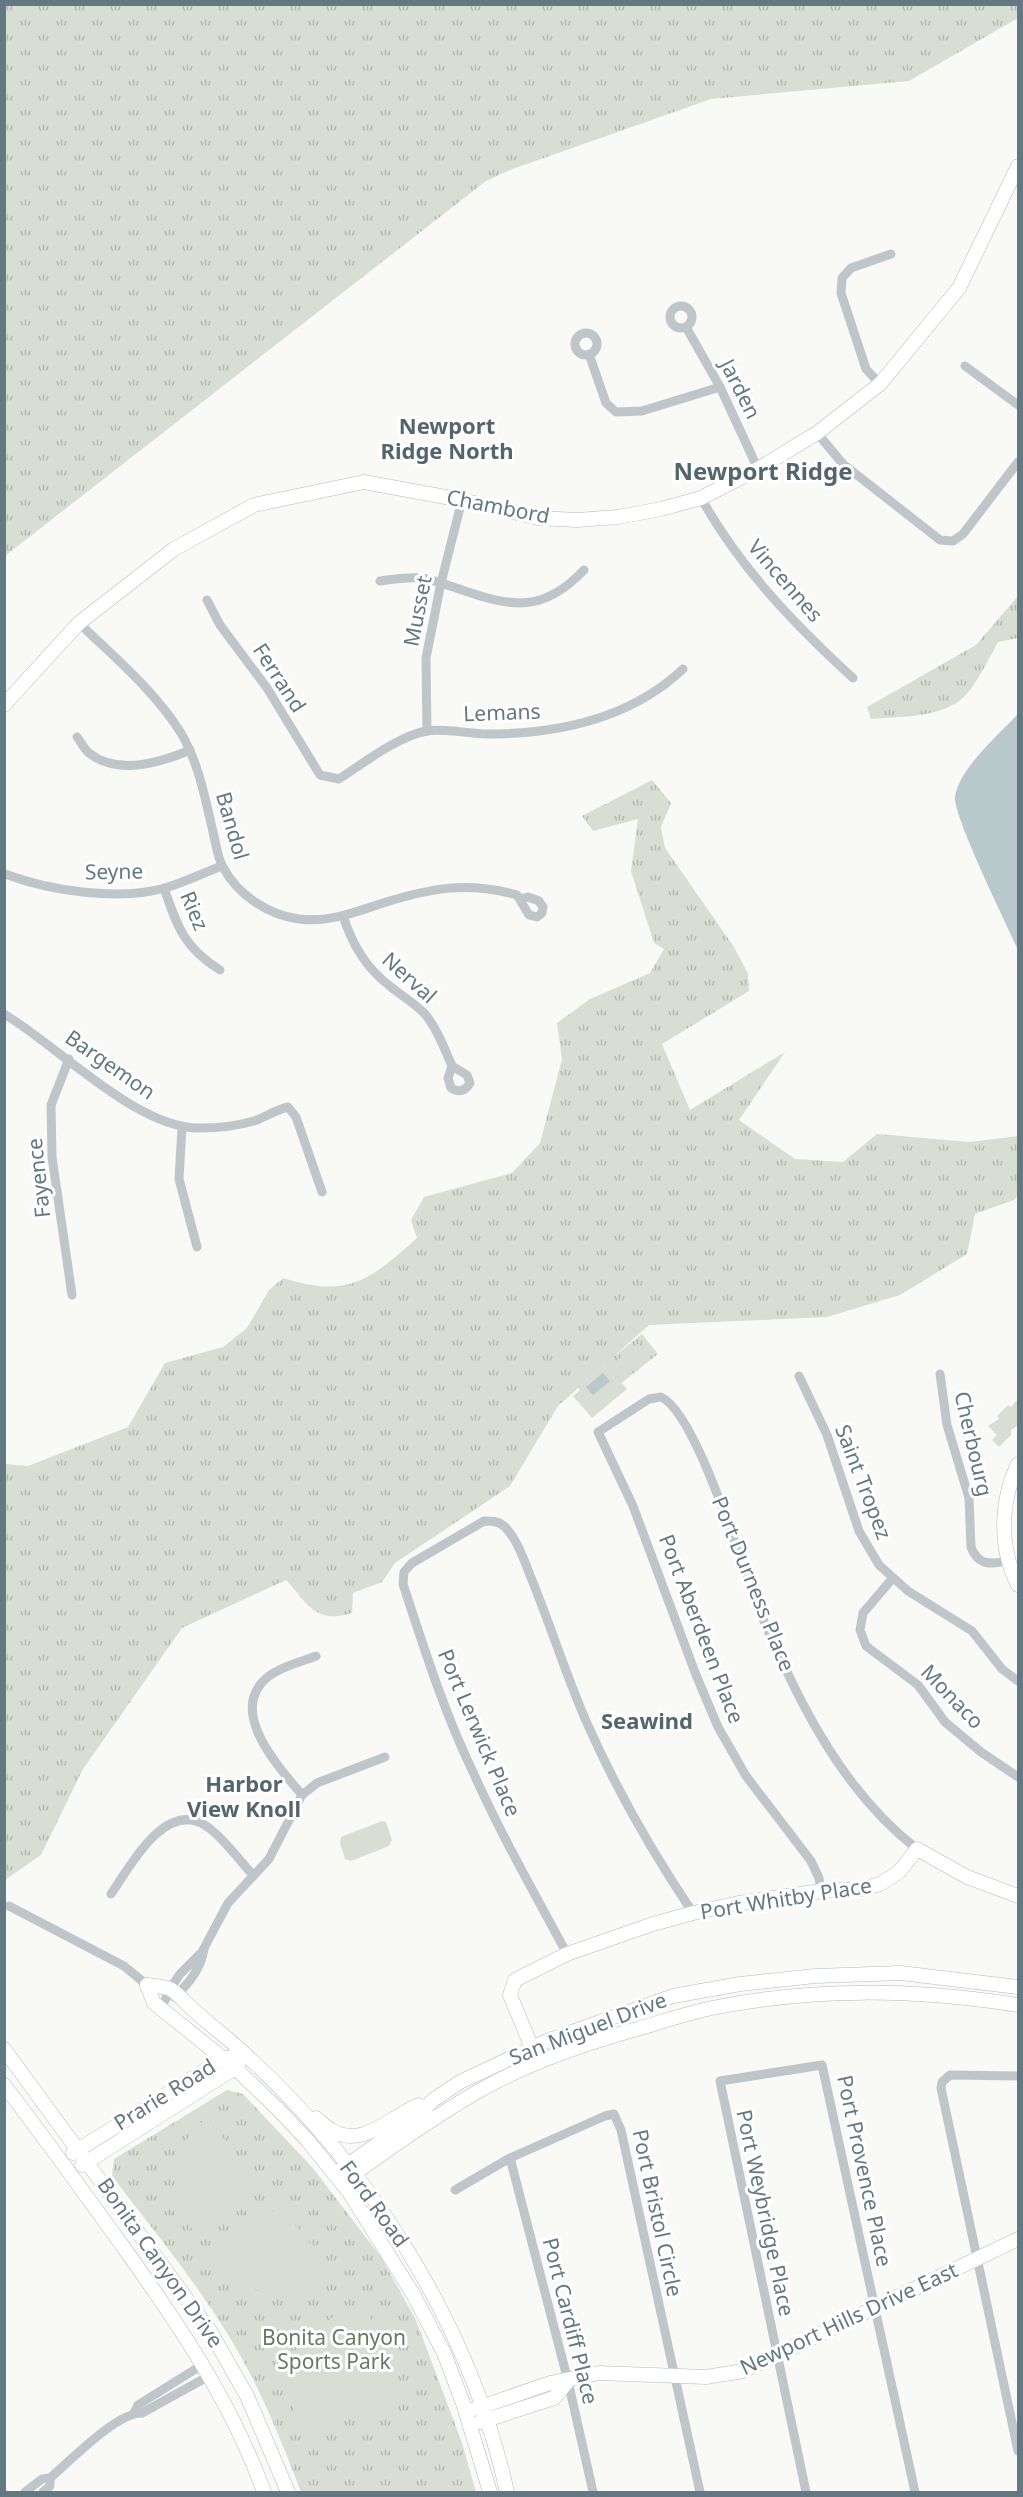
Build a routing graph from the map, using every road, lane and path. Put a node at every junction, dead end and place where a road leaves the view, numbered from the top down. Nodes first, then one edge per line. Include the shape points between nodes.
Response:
1 (1018, 166) edge
2 (1015, 184) edge
3 (891, 254) dead end
4 (686, 327) dead end
5 (590, 354) dead end
6 (965, 366) dead end
7 (880, 384) junction
8 (720, 387) junction
9 (1018, 405) edge
10 (818, 433) junction
11 (1018, 462) edge
12 (758, 469) junction
13 (701, 498) junction
14 (462, 500) junction
15 (585, 570) dead end
16 (380, 581) dead end
17 (441, 584) junction
18 (207, 600) dead end
19 (79, 623) junction
20 (682, 669) dead end
21 (854, 678) dead end
22 (4, 705) edge
23 (427, 731) junction
24 (77, 737) dead end
25 (190, 750) junction
26 (320, 775) joint
27 (222, 866) junction
28 (5, 874) edge
29 (164, 888) junction
30 (520, 899) dead end
31 (343, 916) junction
32 (220, 970) dead end
33 (4, 1014) edge
34 (69, 1059) junction
35 (452, 1066) dead end
36 (182, 1127) junction
37 (322, 1191) dead end
38 (197, 1247) dead end
39 (72, 1295) dead end
40 (940, 1374) dead end
41 (799, 1376) dead end
42 (598, 1432) joint
43 (1018, 1464) edge
44 (1009, 1560) junction
45 (892, 1579) junction
46 (1018, 1585) edge
47 (316, 1656) dead end
48 (1018, 1681) edge
49 (385, 1757) dead end
50 (1018, 1777) edge
51 (302, 1795) junction
52 (917, 1849) junction
53 (253, 1875) junction
54 (821, 1891) junction
55 (111, 1894) dead end
56 (1018, 1896) edge
57 (9, 1906) dead end
58 (693, 1913) junction
59 (567, 1954) junction
60 (147, 1985) junction
61 (1018, 1987) edge
62 (173, 1992) junction
63 (1018, 2005) edge
64 (161, 2009) junction
65 (532, 2047) junction
66 (4, 2049) edge
67 (245, 2054) junction
68 (223, 2059) junction
69 (538, 2063) junction
70 (235, 2068) junction
71 (1018, 2076) edge
72 (720, 2081) joint
73 (4, 2085) edge
74 (430, 2103) junction
75 (299, 2107) junction
76 (79, 2150) junction
77 (510, 2158) junction
78 (61, 2160) junction
79 (88, 2162) junction
80 (70, 2172) junction
81 (344, 2174) junction
82 (455, 2190) dead end
83 (1018, 2239) edge
84 (978, 2258) junction
85 (875, 2308) junction
86 (776, 2356) junction
87 (206, 2370) junction
88 (674, 2376) junction
89 (568, 2381) junction
90 (484, 2413) junction
91 (468, 2419) junction
92 (1018, 2451) edge
93 (50, 2478) junction
94 (25, 2493) edge
95 (43, 2493) edge
96 (264, 2493) edge
97 (288, 2493) edge
98 (490, 2493) edge
99 (507, 2493) edge
100 (593, 2493) edge
101 (700, 2493) edge
102 (806, 2493) edge
103 (915, 2493) edge

1 - 2 street, Chambord
2 - 7 street, Chambord via 959,288
3 - 7 street via 851,268 842,278 841,293 866,369
4 - 8 street, Jarden
5 - 8 street via 606,403 616,412 642,411
6 - 9 street
7 - 10 street, Chambord
8 - 12 street, Jarden
10 - 11 street via 843,464 940,540 953,541 963,534
10 - 12 street, Chambord
12 - 13 street, Chambord
13 - 14 street, Chambord via 618,517 577,520 538,518
13 - 21 street, Vincennes via 720,531 766,592
14 - 17 street, Musset
14 - 19 street, Chambord via 364,482 254,505 174,549
15 - 17 street via 552,597 527,602 507,603
16 - 17 street via 424,579
17 - 23 street, Musset via 426,658
18 - 26 street, Ferrand
19 - 22 street, Chambord
19 - 25 street, Bandol via 163,708
20 - 23 street, Lemans via 636,703 568,727 525,734
23 - 26 street, Lemans via 394,744 339,779
24 - 25 street via 88,752 126,766 148,764
25 - 27 street, Bandol
27 - 29 street, Seyne
27 - 31 street, Bandol via 244,894 276,914 308,921
28 - 29 street, Seyne via 32,884 99,893
29 - 32 street, Riez via 188,945
30 - 31 street, Bandol via 517,894 471,886 407,896
31 - 35 street, Nerval via 362,959 422,1011
33 - 34 street, Bargemon
34 - 36 street, Bargemon via 142,1112
34 - 39 street, Fayence via 51,1105 52,1157
36 - 37 street, Bargemon via 227,1126 288,1107 296,1118
36 - 38 street via 179,1179
40 - 44 street, Cherbourg via 947,1425 969,1498 973,1554 983,1562 995,1564
41 - 45 street, Saint Tropez via 832,1448 859,1531
42 - 52 street, Port Durness Place via 656,1396 675,1410 712,1479 762,1617 803,1703 869,1806
42 - 54 street, Port Aberdeen Place via 633,1506 718,1726 762,1799 811,1861
43 - 44 street via 1004,1514
44 - 46 street
45 - 48 street, Saint Tropez via 972,1630 1002,1669
45 - 50 street, Monaco via 863,1613 860,1630 866,1646 918,1685 945,1722
47 - 51 street via 270,1675 257,1690 254,1701 254,1721 263,1742
49 - 51 street via 318,1783
51 - 53 street via 268,1859
52 - 54 street, Port Whitby Place via 899,1872 880,1884
52 - 56 street, Port Durness Place via 968,1877
53 - 55 street via 207,1827 185,1820 165,1826 149,1839
53 - 62 street via 228,1903 205,1947 202,1963 185,1988
54 - 58 street, Port Whitby Place
57 - 60 street, Ford Road via 124,1966
58 - 59 street, Port Whitby Place
58 - 59 street, Port Lerwick Place via 633,1817 610,1771 513,1539 504,1526 494,1521 477,1524 412,1563 404,1572 403,1584 435,1681 471,1770 526,1882
59 - 65 street, Port Whitby Place via 520,1976 512,1985 514,2009
60 - 62 street, Ford Road
60 - 64 street, Ford Road via 154,2003
61 - 65 street, San Miguel Drive via 901,1973 751,1983 673,1996
62 - 64 street
62 - 67 street, Ford Road
63 - 69 street, San Miguel Drive via 919,1993 851,1991 778,1997 710,2008 598,2040
64 - 68 street, Ford Road
65 - 69 street
65 - 74 street, San Miguel Drive via 460,2082
66 - 76 street, Bonita Canyon Drive
67 - 68 street, Prarie Road
67 - 70 street, Prarie Road
67 - 75 street, Ford Road
68 - 70 street, Ford Road
68 - 76 street, Prarie Road
69 - 81 street, San Miguel Drive via 478,2091
70 - 79 street, Prarie Road
70 - 81 street, Ford Road
71 - 84 street via 950,2075 942,2082
72 - 85 street, Port Provence Place via 822,2065
72 - 86 street, Port Weybridge Place
73 - 78 street, Bonita Canyon Drive
74 - 75 street via 416,2106 383,2126 348,2136 332,2131
74 - 81 street, San Miguel Drive
75 - 81 street, Ford Road
76 - 78 street, Prarie Road
76 - 79 street, Bonita Canyon Drive
77 - 82 street, Port Bristol Circle
77 - 88 street, Port Bristol Circle via 614,2114 621,2130
77 - 89 street, Port Cardiff Place
78 - 80 street, Bonita Canyon Drive
79 - 80 street, Prarie Road
79 - 97 street, Bonita Canyon Drive via 225,2355
80 - 87 street, Bonita Canyon Drive via 177,2322
81 - 90 street, Ford Road via 383,2212 420,2273 465,2359
81 - 91 street, Ford Road via 428,2321
83 - 84 street, Newport Hills Drive East
84 - 85 street, Newport Hills Drive East
84 - 92 street
85 - 86 street, Newport Hills Drive East
85 - 103 street, Port Provence Place
86 - 88 street, Newport Hills Drive East via 724,2376
86 - 102 street, Port Weybridge Place
87 - 93 street via 138,2404 134,2413 108,2428
87 - 96 street, Bonita Canyon Drive
88 - 89 street, Newport Hills Drive East via 599,2373
88 - 101 street, Port Bristol Circle
89 - 90 street, Newport Hills Drive East via 554,2398
89 - 100 street, Port Cardiff Place
90 - 91 street, Newport Hills Drive East
90 - 99 street, Ford Road
91 - 98 street, Ford Road
93 - 94 street via 42,2479
93 - 95 street via 50,2486

